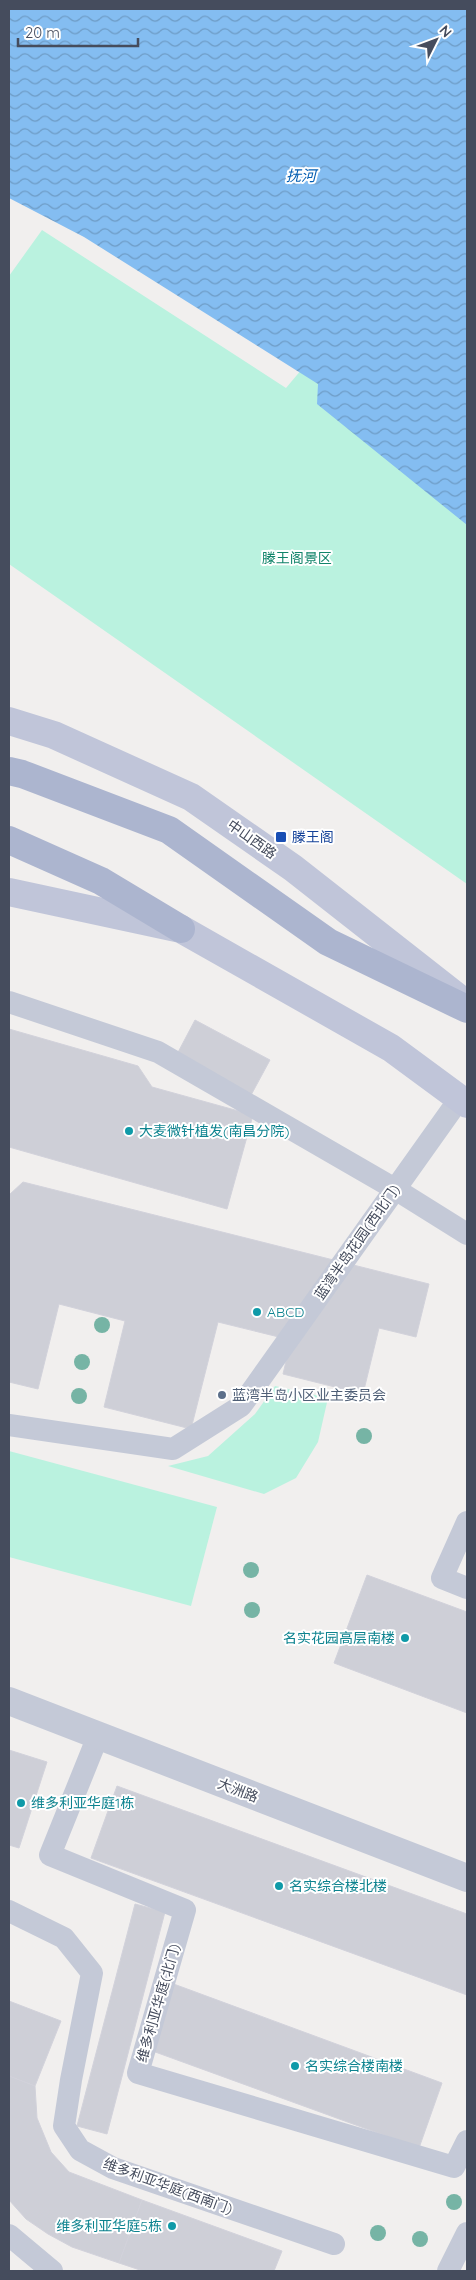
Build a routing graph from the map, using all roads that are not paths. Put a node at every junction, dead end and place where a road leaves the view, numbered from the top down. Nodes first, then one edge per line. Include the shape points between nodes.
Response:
1 (9, 721) edge
2 (9, 771) edge
3 (9, 840) edge
4 (9, 892) edge
5 (181, 929) junction
6 (9, 1002) edge
7 (467, 1005) edge
8 (467, 1009) edge
9 (463, 1101) edge
10 (395, 1189) junction
11 (467, 1234) edge
12 (9, 1425) edge
13 (467, 1522) edge
14 (467, 1588) edge
15 (9, 1701) edge
16 (98, 1736) junction
17 (467, 1878) edge
18 (9, 1911) edge
19 (467, 2141) edge
20 (467, 2232) edge
21 (9, 2235) edge
22 (334, 2244) dead end
23 (52, 2271) edge
24 (448, 2271) edge

1 - 7 main road, 中山西路 via 54,735 191,797 293,868
2 - 8 main road via 169,830 328,942
3 - 5 main road via 101,881
4 - 5 main road
5 - 9 main road via 391,1048
6 - 10 lane via 158,1052
9 - 10 lane, 蓝湾半岛花园(西北门)
10 - 11 lane
10 - 12 lane, 蓝湾半岛花园(西北门) via 241,1406 173,1449
13 - 14 lane via 442,1578
15 - 16 street, 大洲路
16 - 17 street, 大洲路
16 - 19 lane, 维多利亚华庭(北门) via 50,1855 185,1910 138,2073 454,2167
18 - 22 lane, 维多利亚华庭(西南门) via 64,1938 92,1974 64,2126 80,2150 113,2168
20 - 24 lane
21 - 23 lane

